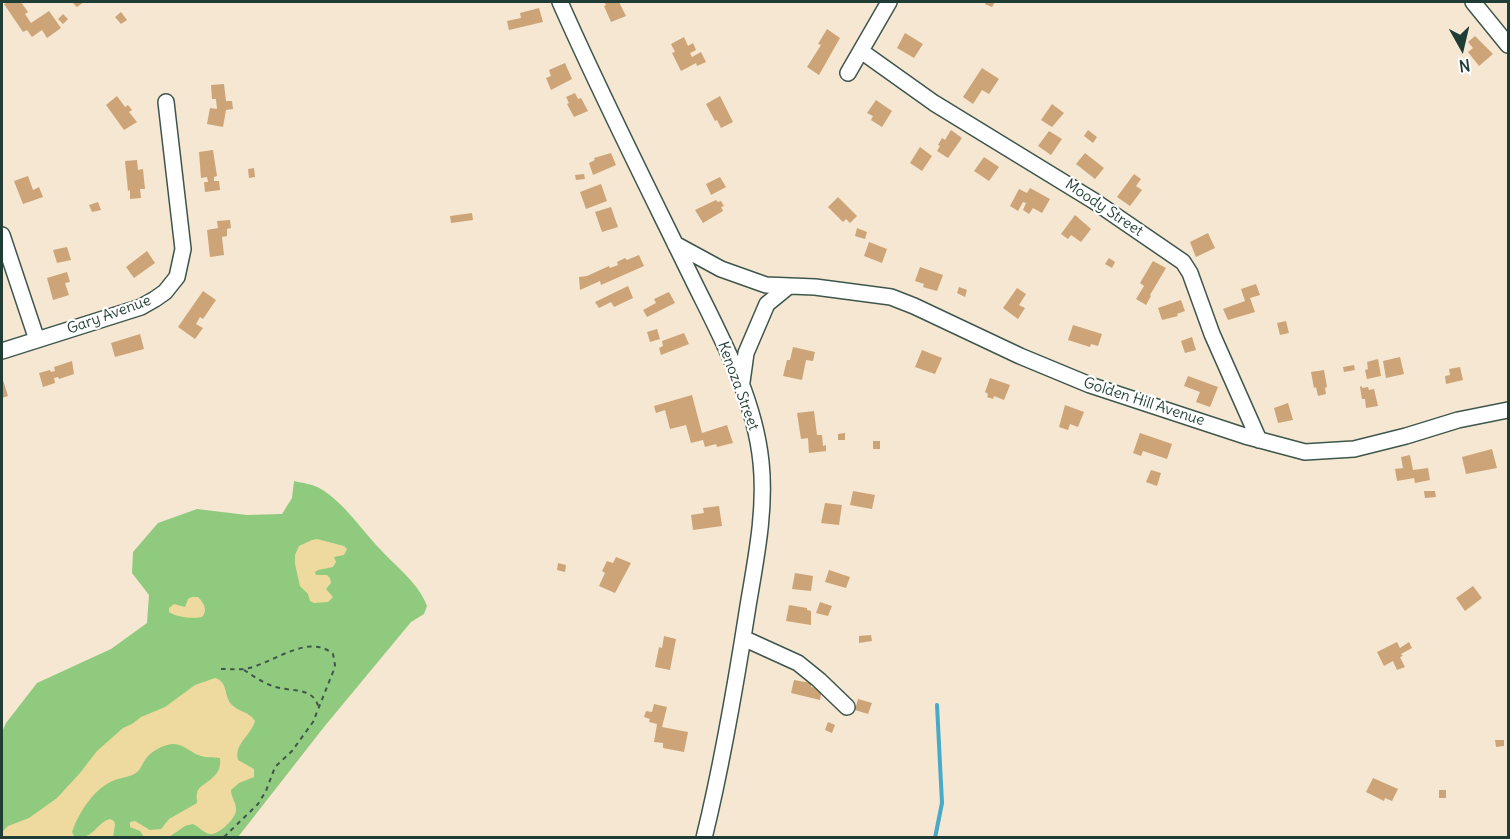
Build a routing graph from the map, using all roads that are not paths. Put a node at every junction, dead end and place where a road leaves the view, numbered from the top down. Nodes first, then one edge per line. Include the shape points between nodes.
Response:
1 (560, 2) edge
2 (889, 2) edge
3 (1473, 2) edge
4 (1509, 45) edge
5 (861, 51) junction
6 (848, 73) dead end
7 (166, 102) dead end
8 (2, 235) edge
9 (675, 244) junction
10 (789, 286) junction
11 (37, 340) junction
12 (2, 351) edge
13 (742, 388) junction
14 (1509, 410) edge
15 (1259, 440) junction
16 (743, 638) junction
17 (847, 707) dead end
18 (704, 837) edge

1 - 9 street, Kenoza Street
2 - 5 street
3 - 4 street
5 - 6 street
5 - 15 street, Moody Street via 1183,262
7 - 11 street, Gary Avenue via 182,229 182,260 177,277 165,292 141,306
8 - 11 street
9 - 10 street, Golden Hill Avenue via 755,282
9 - 13 street, Kenoza Street
10 - 13 street via 767,304 746,353
10 - 15 street, Golden Hill Avenue via 891,297 1051,370
11 - 12 street, Gary Avenue
13 - 16 street, Kenoza Street via 758,440 762,509
14 - 15 street, Golden Hill Avenue via 1354,449 1305,452
16 - 17 street via 798,663
16 - 18 street, Kenoza Street

